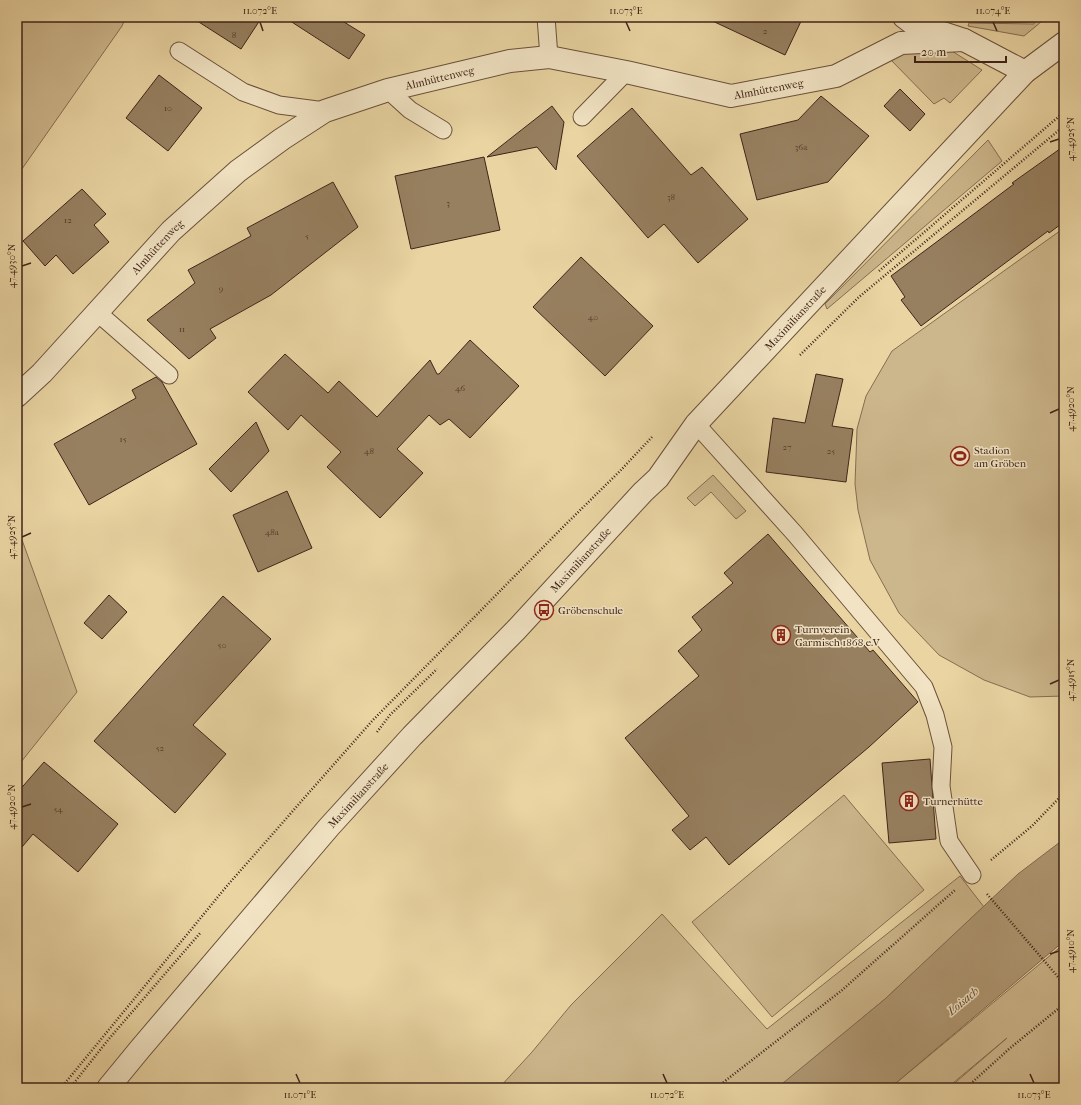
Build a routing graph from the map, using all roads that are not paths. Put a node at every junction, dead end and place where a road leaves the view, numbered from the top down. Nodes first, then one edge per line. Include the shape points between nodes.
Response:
1 (546, 17) edge
2 (904, 17) edge
3 (964, 40) junction
4 (1064, 43) edge
5 (179, 51) dead end
6 (549, 57) junction
7 (626, 72) junction
8 (1025, 72) junction
9 (388, 90) junction
10 (325, 111) junction
11 (582, 116) dead end
12 (443, 130) dead end
13 (98, 313) junction
14 (169, 375) dead end
15 (17, 396) edge
16 (696, 424) junction
17 (972, 875) road end
18 (108, 1088) edge

1 - 6 lane
2 - 3 street via 912,23
3 - 7 street, Almhüttenweg via 901,44 836,76 731,96
3 - 8 street
4 - 8 street, Maximilianstraße
5 - 10 lane via 243,92 280,104
6 - 7 street, Almhüttenweg
6 - 9 street, Almhüttenweg via 510,61
7 - 11 lane
8 - 16 street, Maximilianstraße
9 - 10 street, Almhüttenweg
9 - 12 lane via 410,110
10 - 13 street, Almhüttenweg via 233,176 171,231
13 - 14 lane
13 - 15 street, Almhüttenweg
16 - 17 lane via 795,534 924,687 935,715 943,747 941,786 949,841
16 - 18 street, Maximilianstraße via 658,478 516,630 412,736 329,827

